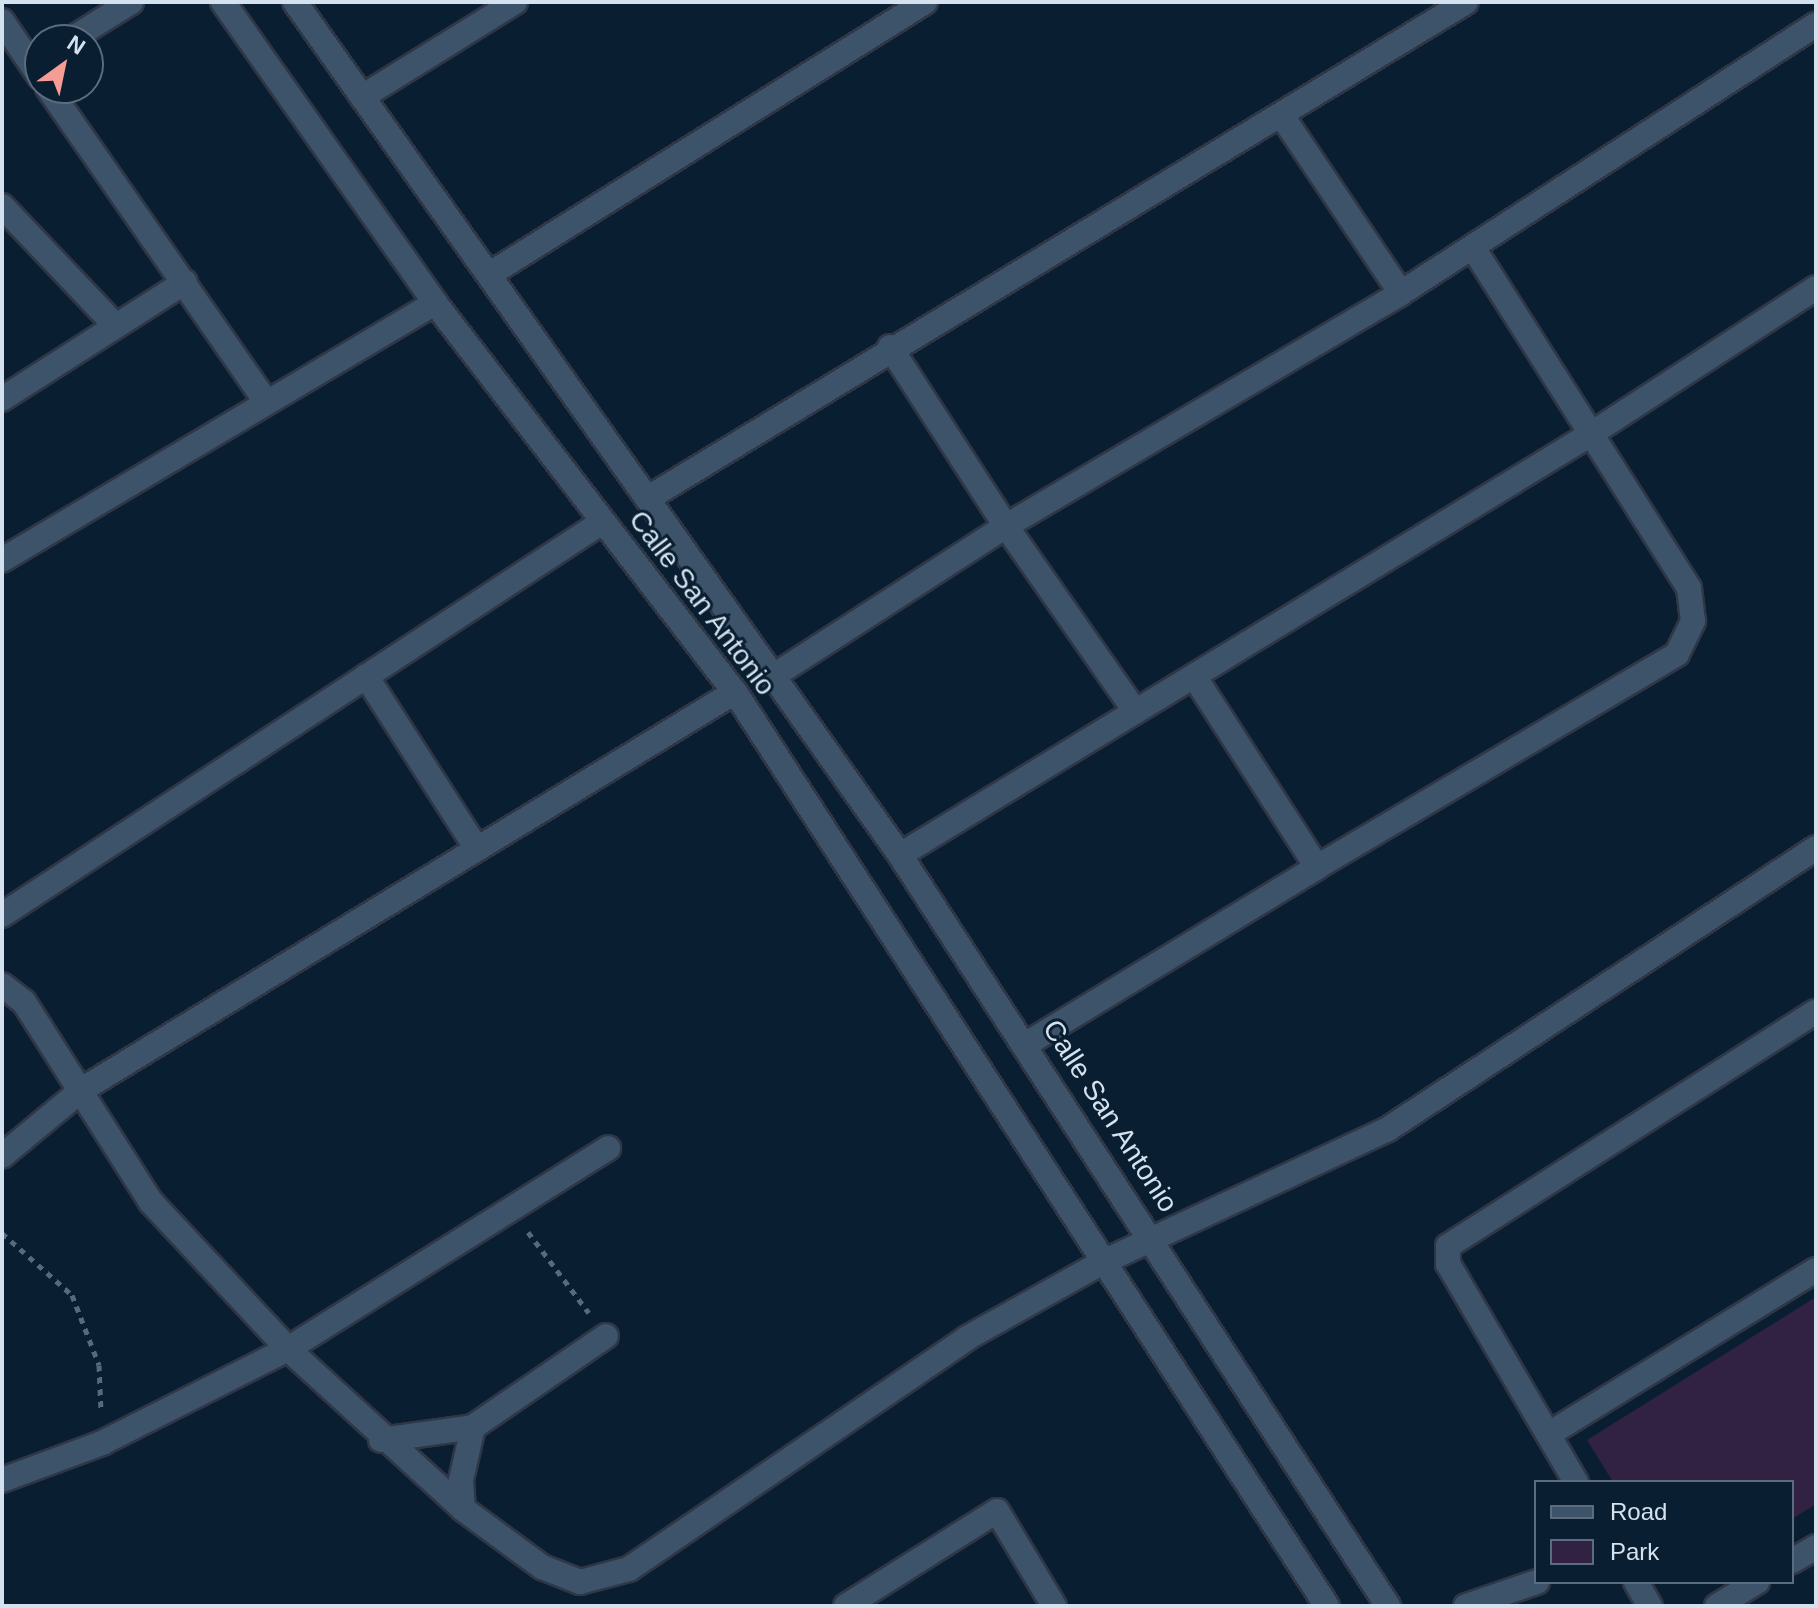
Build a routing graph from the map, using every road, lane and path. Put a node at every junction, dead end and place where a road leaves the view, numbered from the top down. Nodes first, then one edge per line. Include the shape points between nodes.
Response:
1 (131, 2) edge
2 (223, 2) edge
3 (295, 2) edge
4 (515, 2) edge
5 (925, 2) edge
6 (1466, 2) edge
7 (2, 21) edge
8 (96, 24) edge
9 (1816, 25) edge
10 (24, 50) edge
11 (362, 97) junction
12 (59, 104) edge
13 (1282, 116) junction
14 (2, 206) edge
15 (1473, 248) junction
16 (490, 274) junction
17 (185, 282) junction
18 (1816, 288) edge
19 (1401, 293) junction
20 (435, 303) junction
21 (115, 325) junction
22 (890, 347) junction
23 (2, 399) edge
24 (264, 399) junction
25 (1591, 434) junction
26 (650, 497) junction
27 (602, 522) junction
28 (1006, 526) junction
29 (2, 560) edge
30 (775, 675) junction
31 (366, 676) junction
32 (1194, 676) junction
33 (735, 692) junction
34 (1135, 711) junction
35 (475, 846) junction
36 (1816, 848) edge
37 (900, 855) junction
38 (1317, 867) junction
39 (2, 915) edge
40 (2, 985) edge
41 (1816, 1012) edge
42 (1028, 1043) junction
43 (83, 1089) junction
44 (608, 1148) dead end
45 (2, 1156) edge
46 (512, 1211) junction
47 (2, 1233) edge
48 (1156, 1243) junction
49 (1105, 1261) junction
50 (1816, 1270) edge
51 (606, 1336) joint
52 (288, 1349) junction
53 (473, 1427) junction
54 (1549, 1434) junction
55 (381, 1440) junction
56 (102, 1443) junction
57 (2, 1480) edge
58 (1575, 1480) edge
59 (463, 1509) junction
60 (1816, 1547) edge
61 (1794, 1560) edge
62 (1534, 1584) edge
63 (1637, 1584) edge
64 (1754, 1584) edge
65 (846, 1606) edge
66 (1054, 1606) edge
67 (1327, 1606) edge
68 (1388, 1606) edge
69 (1466, 1606) edge
70 (1513, 1606) edge
71 (1650, 1606) edge
72 (1717, 1606) edge

1 - 8 street
2 - 20 street, Calle San Antonio
3 - 11 street, Calle San Antonio
4 - 11 street
5 - 16 street
6 - 13 street
7 - 10 street
9 - 15 street
11 - 16 street, Calle San Antonio
12 - 17 street
13 - 19 street
13 - 22 street
14 - 21 street
15 - 19 street
15 - 25 street
16 - 26 street, Calle San Antonio
17 - 21 street
17 - 24 street
18 - 25 street
19 - 28 street
20 - 24 street
20 - 27 street, Calle San Antonio
21 - 23 street
22 - 26 street
22 - 28 street
24 - 29 street
25 - 32 street
25 - 38 street via 1689,588 1693,621 1677,654
26 - 30 street, Calle San Antonio
27 - 31 street
27 - 33 street, Calle San Antonio
28 - 30 street
28 - 34 street
30 - 37 street, Calle San Antonio
31 - 35 street
31 - 39 street
32 - 34 street
32 - 38 street
33 - 35 street
33 - 49 street, Calle San Antonio
34 - 37 street
35 - 43 street
36 - 48 street via 1388,1129
37 - 42 street, Calle San Antonio
38 - 42 street
40 - 43 street via 24,1002
41 - 54 street via 1448,1246 1448,1264
42 - 48 street, Calle San Antonio
43 - 45 street
43 - 52 street via 151,1202
44 - 46 street
46 - 51 path
46 - 52 street
47 - 56 path via 72,1295 99,1365
48 - 49 street
48 - 68 street, Calle San Antonio
49 - 59 street via 967,1338 629,1569 580,1582 542,1567
49 - 67 street, Calle San Antonio
50 - 54 street
51 - 53 street
52 - 55 street
52 - 56 street
53 - 55 street
53 - 59 street via 461,1480
54 - 58 street
55 - 59 street
56 - 57 street
60 - 61 street
62 - 69 street
62 - 70 street
63 - 71 street
64 - 72 street
65 - 66 street via 997,1511

